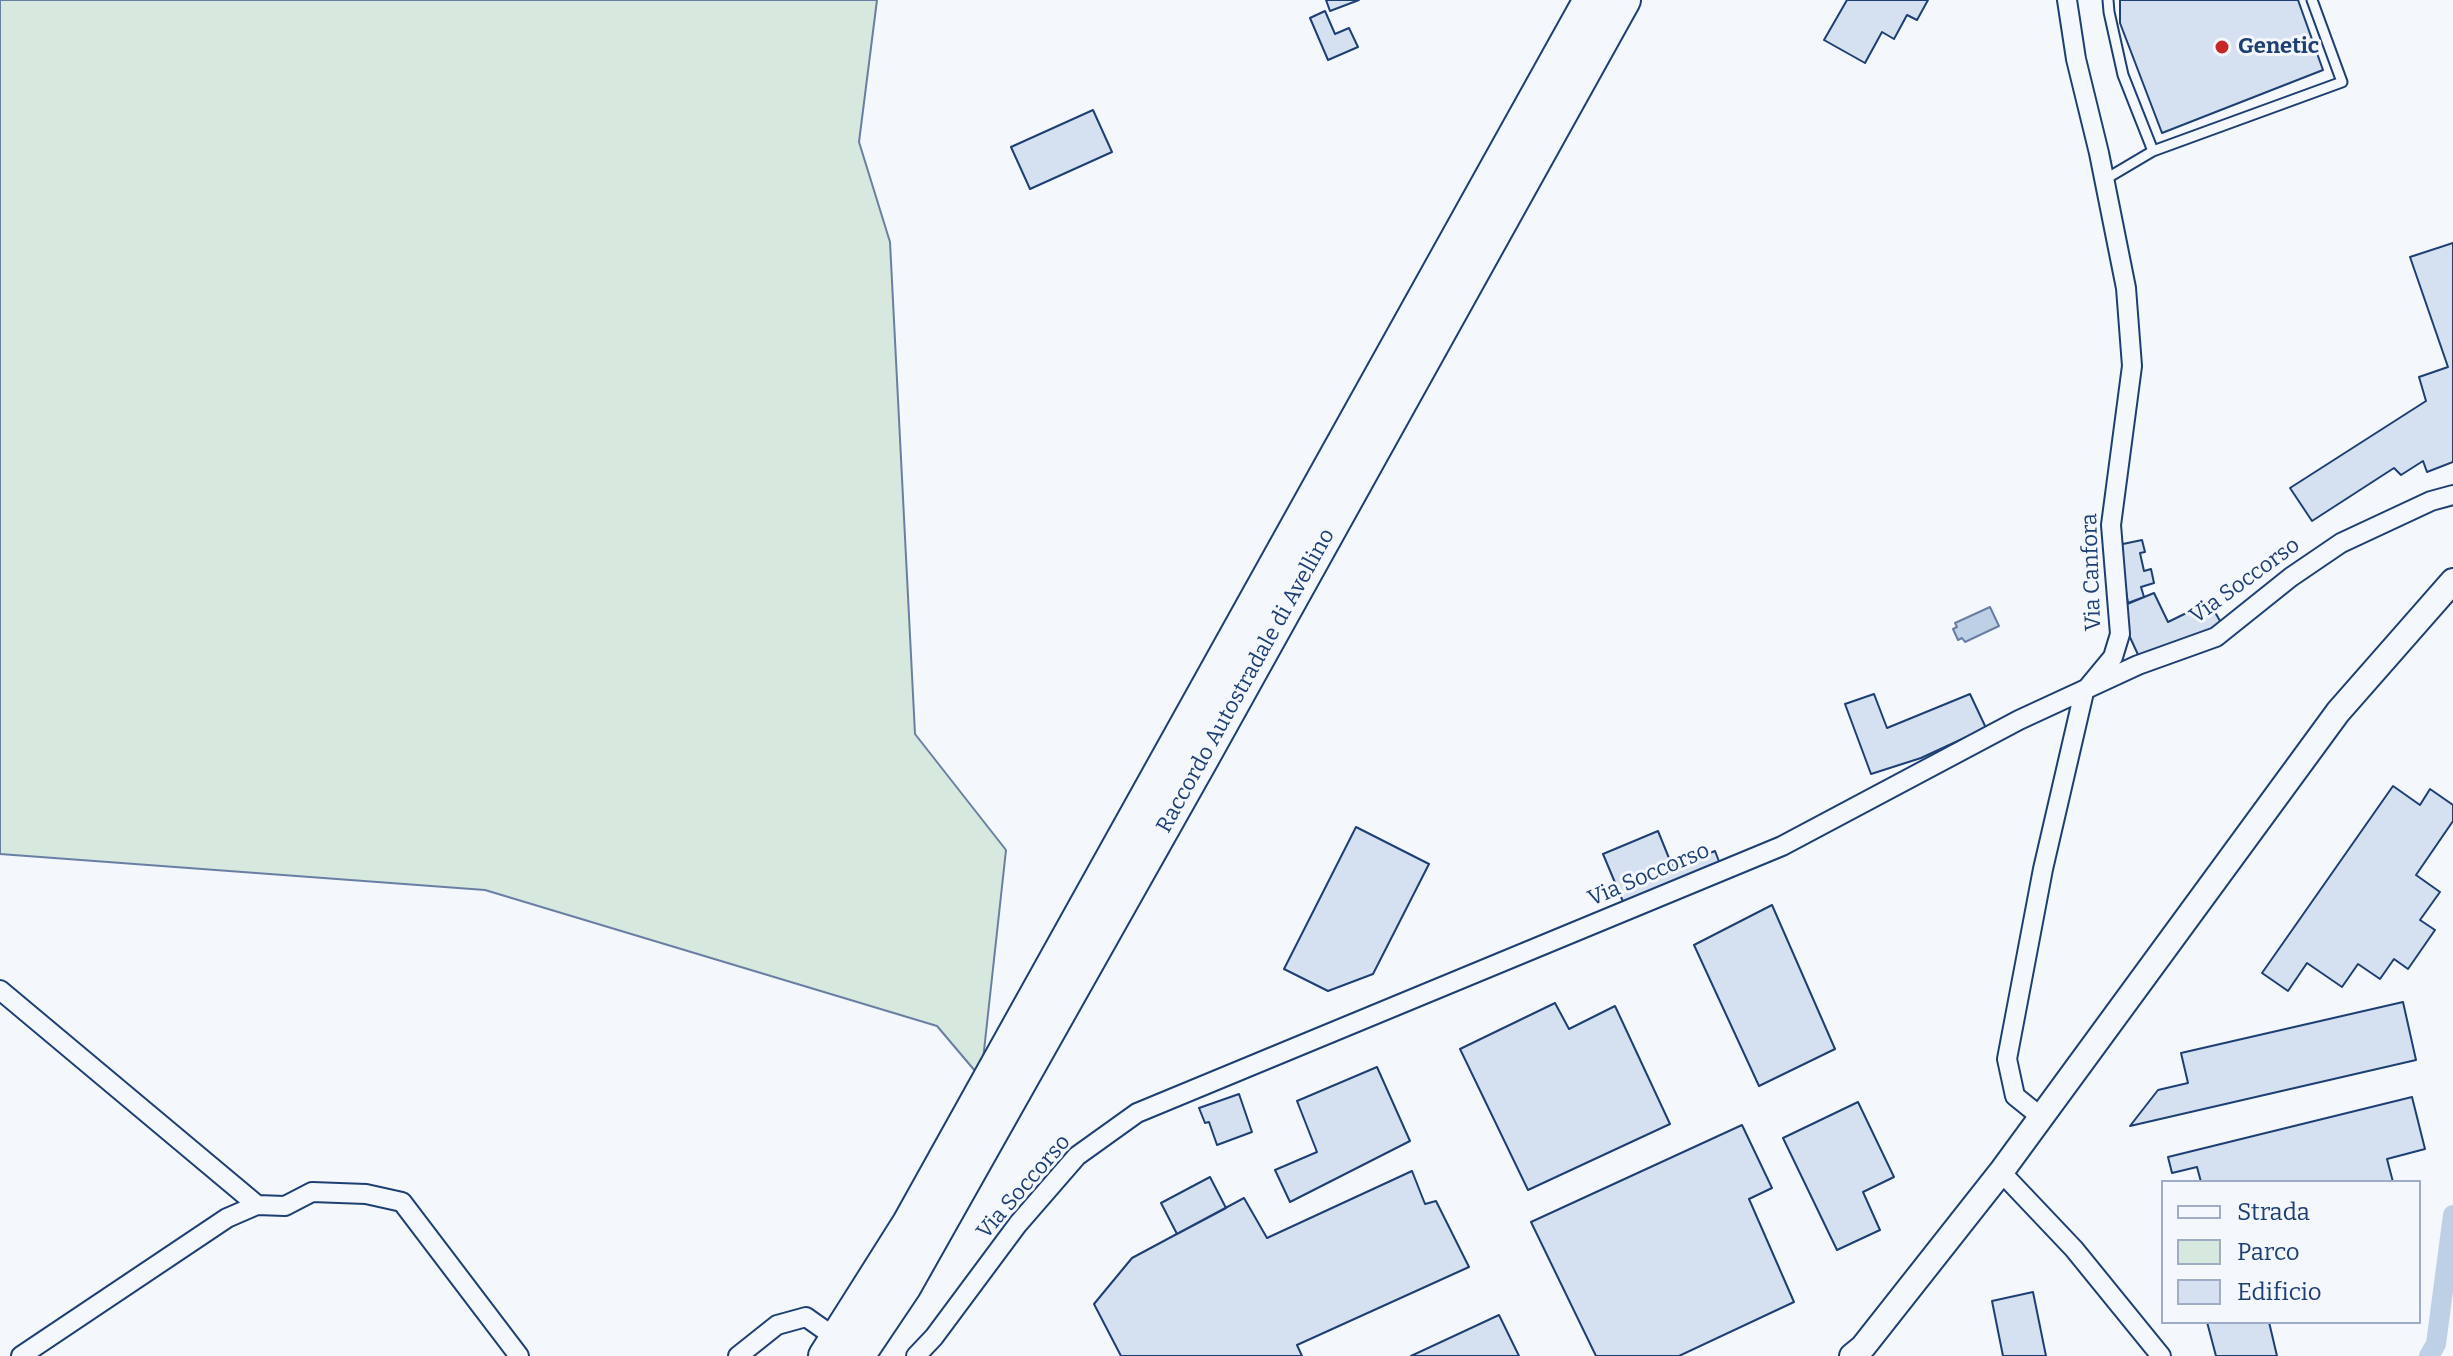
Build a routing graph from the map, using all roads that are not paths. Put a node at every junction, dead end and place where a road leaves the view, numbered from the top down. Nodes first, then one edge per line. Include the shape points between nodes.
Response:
1 (1590, 0) edge
2 (1624, 0) edge
3 (2067, 0) edge
4 (2108, 0) edge
5 (2312, 0) edge
6 (2153, 151) junction
7 (2104, 180) junction
8 (2453, 495) edge
9 (2453, 581) edge
10 (2084, 692) junction
11 (0, 990) edge
12 (2041, 1117) junction
13 (2001, 1172) junction
14 (257, 1205) junction
15 (824, 1342) edge
16 (21, 1356) edge
17 (519, 1356) edge
18 (738, 1356) edge
19 (858, 1356) edge
20 (916, 1356) edge
21 (1852, 1356) edge
22 (2161, 1356) edge

1 - 15 highway, Raccordo Autostradale di Avellino via 909,1223
2 - 19 highway, Raccordo Autostradale di Avellino via 913,1273
3 - 7 street, Via Canfora
4 - 6 lane via 2123,75
5 - 6 lane via 2342,82
6 - 7 lane
7 - 10 street, Via Canfora via 2126,288 2132,366 2111,525 2120,634 2113,657
8 - 10 street, Via Soccorso via 2341,543 2216,637 2138,665
9 - 12 street via 2338,712
10 - 12 street, Via Canfora via 2007,1059 2015,1096
10 - 20 street, Via Soccorso via 2019,720 1782,846 1137,1113 1077,1156
11 - 14 street
12 - 13 street
13 - 21 street
13 - 22 street via 2074,1249
14 - 16 street via 227,1218
14 - 17 street via 285,1206 312,1192 402,1202
15 - 18 street via 806,1317 777,1325

